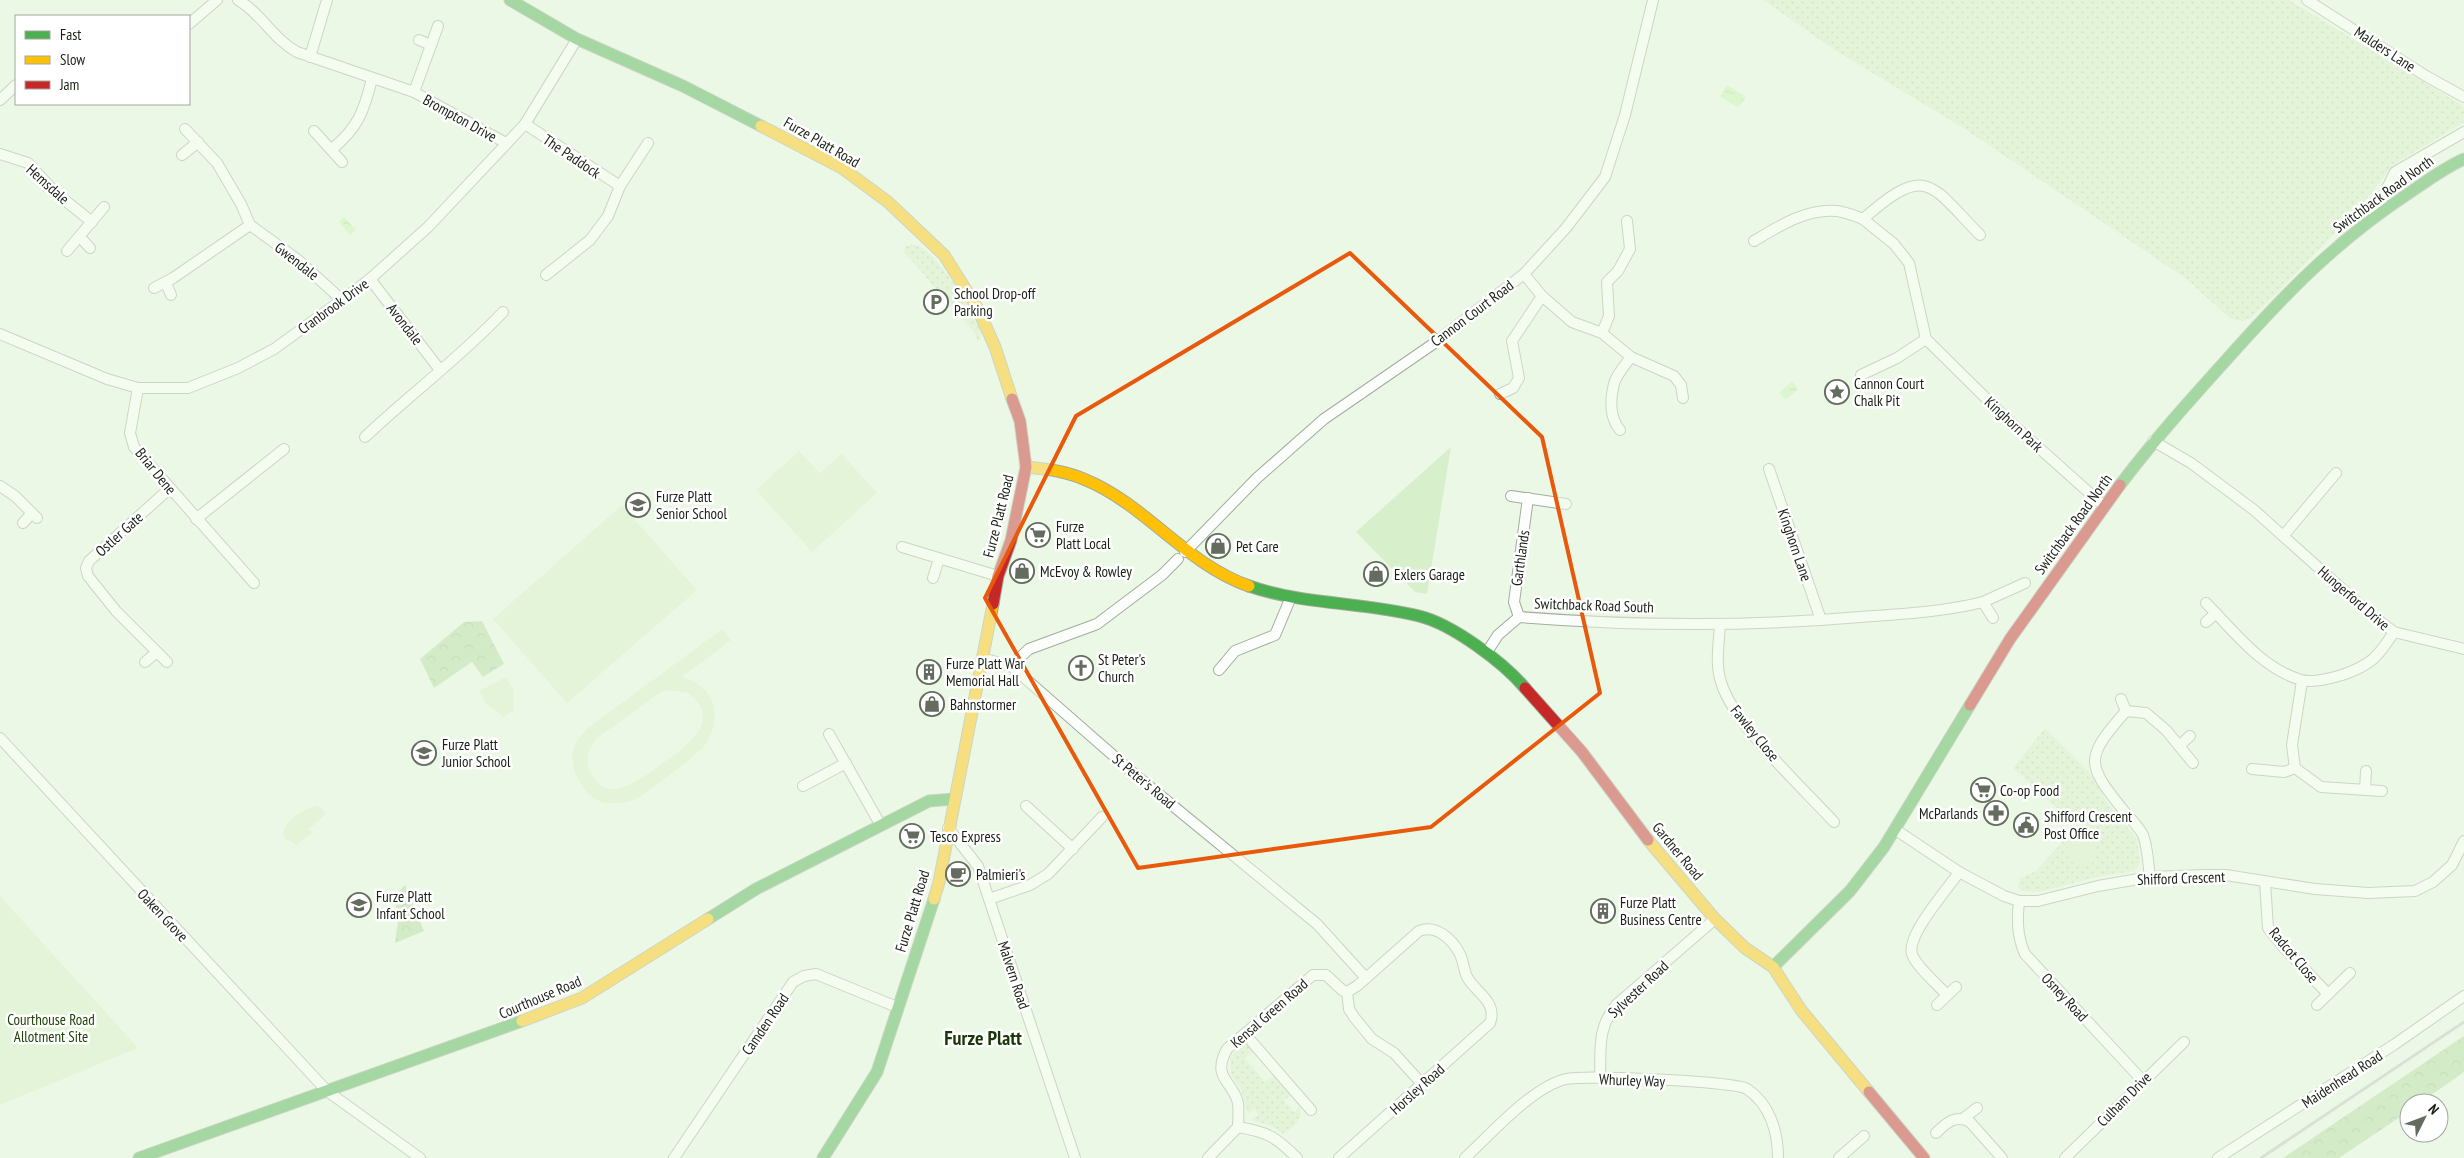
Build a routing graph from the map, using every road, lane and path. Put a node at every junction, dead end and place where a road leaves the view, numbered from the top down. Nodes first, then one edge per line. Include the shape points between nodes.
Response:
1 (217, 0) edge
2 (238, 0) edge
3 (327, 0) edge
4 (510, 0) edge
5 (1653, 0) edge
6 (2307, 0) edge
7 (190, 23) edge
8 (438, 26) dead end
9 (577, 38) junction
10 (420, 40) dead end
11 (431, 46) junction
12 (310, 57) junction
13 (372, 80) junction
14 (15, 86) edge
15 (414, 92) junction
16 (2464, 97) edge
17 (0, 100) edge
18 (525, 124) junction
19 (184, 129) dead end
20 (314, 131) dead end
21 (2464, 132) edge
22 (198, 142) junction
23 (506, 143) junction
24 (648, 143) dead end
25 (332, 149) junction
26 (0, 154) edge
27 (182, 155) dead end
28 (2464, 159) edge
29 (342, 162) dead end
30 (620, 186) junction
31 (104, 207) dead end
32 (2374, 216) junction
33 (1864, 219) junction
34 (1627, 221) dead end
35 (92, 222) junction
36 (250, 225) junction
37 (1980, 235) dead end
38 (80, 237) junction
39 (1754, 241) dead end
40 (90, 248) dead end
41 (67, 251) dead end
42 (1524, 274) junction
43 (546, 275) dead end
44 (370, 279) junction
45 (166, 283) junction
46 (154, 288) dead end
47 (171, 295) dead end
48 (1542, 296) junction
49 (342, 300) junction
50 (503, 312) dead end
51 (1602, 333) junction
52 (0, 334) edge
53 (1926, 339) junction
54 (1631, 357) junction
55 (440, 370) junction
56 (1861, 375) dead end
57 (138, 388) junction
58 (1500, 394) dead end
59 (1683, 398) dead end
60 (1620, 430) dead end
61 (365, 437) dead end
62 (2153, 441) junction
63 (284, 449) dead end
64 (1026, 467) junction
65 (1769, 468) dead end
66 (2336, 473) dead end
67 (0, 486) edge
68 (169, 489) junction
69 (1511, 496) dead end
70 (1528, 498) junction
71 (1566, 504) dead end
72 (2104, 506) junction
73 (196, 519) junction
74 (23, 523) dead end
75 (2284, 535) junction
76 (902, 547) dead end
77 (1182, 556) junction
78 (939, 559) junction
79 (998, 576) junction
80 (933, 578) dead end
81 (254, 583) dead end
82 (2025, 583) dead end
83 (1291, 597) junction
84 (1984, 602) junction
85 (2206, 603) dead end
86 (2216, 612) junction
87 (1519, 617) junction
88 (1993, 618) dead end
89 (1820, 620) junction
90 (2206, 622) dead end
91 (1720, 624) junction
92 (2394, 632) junction
93 (2464, 649) edge
94 (156, 652) junction
95 (1487, 652) junction
96 (982, 658) junction
97 (144, 662) dead end
98 (167, 662) dead end
99 (1011, 666) junction
100 (1218, 670) dead end
101 (2302, 681) junction
102 (2121, 699) dead end
103 (2126, 711) junction
104 (829, 734) dead end
105 (2190, 736) dead end
106 (0, 738) edge
107 (2179, 746) junction
108 (2194, 763) dead end
109 (846, 764) junction
110 (2295, 768) junction
111 (2252, 769) dead end
112 (2366, 771) dead end
113 (803, 786) dead end
114 (2365, 790) junction
115 (2382, 791) dead end
116 (954, 799) junction
117 (1026, 806) dead end
118 (1102, 817) dead end
119 (1834, 822) dead end
120 (880, 824) junction
121 (948, 828) junction
122 (1896, 830) junction
123 (2464, 841) edge
124 (1073, 849) junction
125 (1959, 872) junction
126 (2150, 877) junction
127 (2265, 882) junction
128 (989, 899) junction
129 (2019, 901) junction
130 (1715, 919) junction
131 (1773, 967) junction
132 (2350, 973) dead end
133 (1366, 978) junction
134 (1956, 987) dead end
135 (1347, 992) junction
136 (2328, 994) junction
137 (1947, 995) junction
138 (2464, 996) edge
139 (2317, 1004) dead end
140 (1937, 1005) dead end
141 (897, 1007) junction
142 (1245, 1034) junction
143 (2184, 1042) dead end
144 (1600, 1078) junction
145 (2142, 1080) junction
146 (1423, 1085) junction
147 (327, 1091) junction
148 (1976, 1108) dead end
149 (1311, 1110) dead end
150 (1964, 1118) junction
151 (1238, 1127) junction
152 (1936, 1132) dead end
153 (1864, 1136) dead end
154 (139, 1158) edge
155 (420, 1158) edge
156 (674, 1158) edge
157 (823, 1158) edge
158 (1075, 1158) edge
159 (1208, 1158) edge
160 (1297, 1158) edge
161 (1339, 1158) edge
162 (1465, 1158) edge
163 (1778, 1158) edge
164 (1840, 1158) edge
165 (1924, 1158) edge
166 (2002, 1158) edge
167 (2065, 1158) edge
168 (2218, 1158) edge

1 - 7 street
2 - 12 street, Brompton Drive via 284,46
3 - 12 street
4 - 9 main road, Furze Platt Road
5 - 42 street, Cannon Court Road via 1625,115 1605,177 1566,228
6 - 16 street, Malders Lane
8 - 11 street, Brompton Drive
9 - 18 street, Cranbrook Drive
9 - 64 main road, Furze Platt Road via 683,86 842,168 919,229 944,256 978,309 1003,364 1018,412
10 - 11 street
11 - 15 street, Brompton Drive
12 - 13 street, Brompton Drive
13 - 15 street, Brompton Drive
13 - 25 street via 364,111 349,135
14 - 17 street
15 - 23 street, Brompton Drive
18 - 23 street, Cranbrook Drive
18 - 30 street, The Paddock
19 - 22 street
20 - 25 street
21 - 32 street via 2395,172
22 - 27 street
22 - 36 street via 217,163
23 - 44 street, Cranbrook Drive via 440,215
24 - 30 street
25 - 29 street
26 - 35 street, Hemsdale via 28,163 56,193
28 - 32 main road, Switchback Road North
30 - 43 street via 608,216 590,240
31 - 35 street
32 - 62 main road, Switchback Road North via 2288,291
33 - 37 street via 1882,202 1917,184 1933,187
33 - 39 street via 1838,211 1817,212 1795,218
33 - 53 street via 1894,244 1909,263
34 - 51 street via 1630,249 1618,271 1607,282 1609,316
35 - 38 street
36 - 45 street
36 - 49 street, Gwendale via 297,259
38 - 40 street
38 - 41 street
42 - 48 street
42 - 77 street, Cannon Court Road via 1433,344 1324,419 1257,478
44 - 49 street, Cranbrook Drive
44 - 55 street, Avondale
45 - 46 street
45 - 47 street
48 - 51 street via 1572,322
48 - 58 street via 1512,341 1520,378 1512,388
49 - 57 street, Cranbrook Drive via 274,349 238,368 188,388
50 - 55 street via 474,343
51 - 54 street
52 - 57 street, Cranbrook Drive via 106,379
53 - 56 street via 1897,358
53 - 72 street, Kinghorn Park via 2009,421
54 - 59 street via 1674,376 1681,385
54 - 60 street via 1614,383 1611,411 1613,422
55 - 61 street
57 - 68 street, Briar Dene via 130,433 134,447
62 - 72 main road, Switchback Road North
62 - 75 street, Hungerford Drive via 2191,463
63 - 73 street
64 - 77 main road via 1046,467 1076,475 1115,494
64 - 79 main road, Furze Platt Road via 1011,540
65 - 89 street, Kinghorn Lane
66 - 75 street
67 - 74 street via 35,516
68 - 73 street, Briar Dene
68 - 94 street, Ostler Gate via 89,561 86,568 88,576 116,611
69 - 70 street
70 - 71 street
70 - 87 street, Garthlands via 1514,602
72 - 122 main road, Switchback Road North via 2010,639
73 - 81 street, Briar Dene
75 - 92 street, Hungerford Drive
76 - 78 street
77 - 83 main road via 1234,580
77 - 99 street, Cannon Court Road via 1097,624 1029,649
78 - 79 street
78 - 80 street
79 - 96 main road, Furze Platt Road
82 - 84 street, Switchback Road South
83 - 95 main road via 1421,616
83 - 100 street via 1275,635 1235,652
84 - 88 street
84 - 89 street, Switchback Road South via 1953,610
85 - 86 street
86 - 90 street
86 - 101 street via 2251,649 2274,667
87 - 91 street, Switchback Road South via 1604,624
87 - 95 street, Switchback Road South via 1498,635
89 - 91 street, Switchback Road South
91 - 119 street, Fawley Close via 1720,681 1728,700 1747,728
92 - 93 street, Hungerford Drive
92 - 101 street via 2379,655 2359,669 2334,678
94 - 97 street
94 - 98 street, Ostler Gate
95 - 130 main road, Gardner Road via 1518,679 1582,752 1656,851
96 - 99 street, St Peter's Road
96 - 116 main road, Furze Platt Road
99 - 133 street, St Peter's Road via 1139,778 1330,936
101 - 110 street via 2292,745
102 - 103 street
103 - 107 street via 2146,713
103 - 126 street via 2100,741 2094,760 2102,784 2142,834
104 - 109 street
105 - 107 street
106 - 147 street, Oaken Grove
107 - 108 street
109 - 113 street
109 - 120 street
110 - 111 street via 2284,772
110 - 114 street via 2321,787
112 - 114 street
114 - 115 street
116 - 120 main road, Courthouse Road via 929,801
116 - 121 main road, Furze Platt Road
117 - 124 street
118 - 124 street
120 - 147 main road, Courthouse Road via 756,888 582,998
121 - 128 street, Malvern Road via 978,866
121 - 141 main road, Furze Platt Road via 939,882
122 - 125 street, Shifford Crescent
122 - 131 main road, Switchback Road North via 1850,891
123 - 127 street, Shifford Crescent via 2452,865 2433,882 2415,891 2368,893
124 - 128 street via 1048,874 1030,885
125 - 129 street, Shifford Crescent
125 - 137 street via 1911,944 1912,956
126 - 127 street, Shifford Crescent via 2226,875
126 - 129 street, Shifford Crescent via 2038,901
127 - 136 street, Radcot Close via 2268,928
128 - 158 street, Malvern Road
129 - 145 street, Osney Road via 2017,923 2024,954
130 - 131 main road, Gardner Road via 1744,948
130 - 144 street, Sylvester Road via 1616,1005 1605,1019 1601,1033
131 - 165 main road, Gardner Road via 1801,1010
132 - 136 street, Radcot Close
133 - 135 street
133 - 146 street, Horsley Road via 1419,931 1434,930 1445,936 1460,954 1468,977 1491,1007 1492,1018 1487,1027
134 - 137 street
135 - 142 street, Kensal Green Road via 1326,975 1316,974
135 - 146 street via 1349,1009 1354,1017 1372,1039 1394,1053
136 - 139 street, Radcot Close
137 - 140 street
138 - 168 street, Maidenhead Road
141 - 156 street, Camden Road via 816,974 793,982
141 - 157 main road, Furze Platt Road via 877,1072
142 - 149 street
142 - 151 street, Kensal Green Road via 1227,1049 1222,1058 1222,1072 1238,1102
143 - 145 street, Culham Drive
144 - 162 street, Whurley Way via 1566,1080 1537,1092
144 - 163 street, Whurley Way via 1745,1087 1763,1104 1774,1126
145 - 167 street, Culham Drive
146 - 161 street, Horsley Road
147 - 154 main road, Courthouse Road
147 - 155 street, Oaken Grove
148 - 150 street
150 - 152 street via 1956,1118
150 - 166 street
151 - 159 street
151 - 160 street via 1262,1131 1274,1137
153 - 164 street

